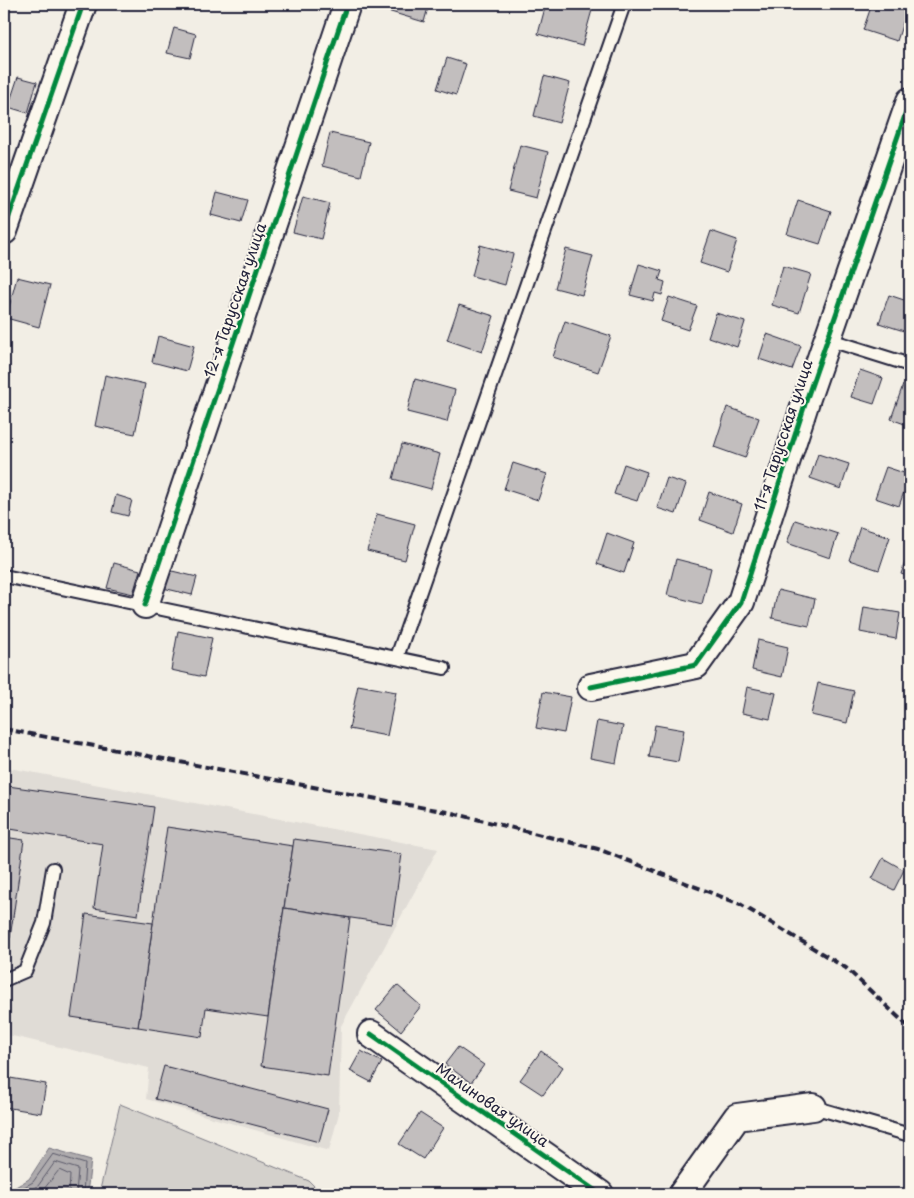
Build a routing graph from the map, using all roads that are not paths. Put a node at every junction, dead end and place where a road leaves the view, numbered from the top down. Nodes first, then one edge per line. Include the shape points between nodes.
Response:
1 (82, 4) edge
2 (347, 4) edge
3 (624, 4) edge
4 (910, 101) edge
5 (4, 231) edge
6 (827, 339) junction
7 (910, 365) edge
8 (4, 576) edge
9 (145, 605) junction
10 (397, 657) junction
11 (444, 668) dead end
12 (591, 687) dead end
13 (53, 869) dead end
14 (4, 980) edge
15 (371, 1034) dead end
16 (813, 1107) joint
17 (910, 1136) edge
18 (600, 1194) edge
19 (682, 1194) edge

1 - 5 street
2 - 9 street, 12-я Тарусская улица
3 - 10 lane
4 - 6 street, 11-я Тарусская улица
6 - 7 lane
6 - 12 street, 11-я Тарусская улица via 742,602 696,665
8 - 9 lane
9 - 10 lane
10 - 11 lane
13 - 14 lane via 44,923 25,971
15 - 18 street, Малиновая улица
16 - 17 lane
16 - 19 street via 736,1117

